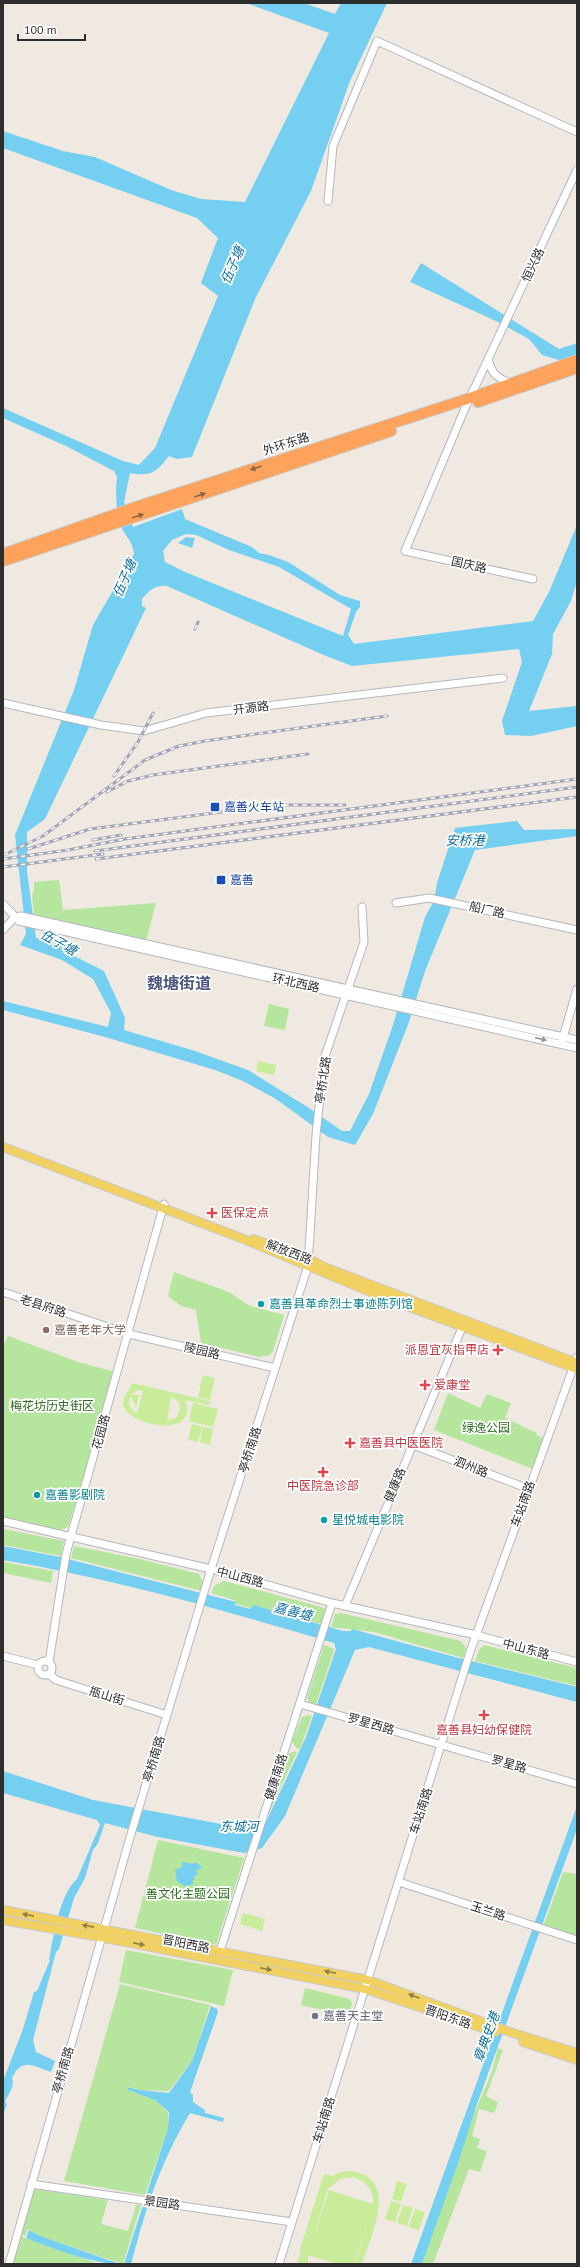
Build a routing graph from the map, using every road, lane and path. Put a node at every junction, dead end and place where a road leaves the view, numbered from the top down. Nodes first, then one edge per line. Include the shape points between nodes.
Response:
1 (577, 132) edge
2 (577, 170) edge
3 (328, 201) dead end
4 (488, 359) junction
5 (577, 360) edge
6 (577, 368) edge
7 (510, 382) junction
8 (500, 390) junction
9 (468, 402) junction
10 (114, 519) junction
11 (405, 551) joint
12 (3, 554) edge
13 (3, 561) edge
14 (533, 579) dead end
15 (503, 678) dead end
16 (3, 703) edge
17 (396, 903) dead end
18 (3, 904) edge
19 (362, 907) dead end
20 (18, 918) junction
21 (3, 930) edge
22 (577, 930) edge
23 (577, 989) edge
24 (348, 992) junction
25 (562, 1040) junction
26 (577, 1040) edge
27 (577, 1048) edge
28 (3, 1141) edge
29 (3, 1147) edge
30 (163, 1206) junction
31 (308, 1262) junction
32 (3, 1292) edge
33 (463, 1324) junction
34 (129, 1334) junction
35 (576, 1364) edge
36 (276, 1368) junction
37 (413, 1444) junction
38 (529, 1489) junction
39 (3, 1521) edge
40 (71, 1538) junction
41 (211, 1570) junction
42 (332, 1603) junction
43 (345, 1606) junction
44 (476, 1635) junction
45 (3, 1656) edge
46 (49, 1662) junction
47 (577, 1662) edge
48 (38, 1665) junction
49 (49, 1674) junction
50 (300, 1704) junction
51 (167, 1715) junction
52 (442, 1745) junction
53 (577, 1784) edge
54 (399, 1882) junction
55 (3, 1910) edge
56 (3, 1920) edge
57 (102, 1933) junction
58 (577, 1940) edge
59 (220, 1951) junction
60 (368, 1980) junction
61 (365, 1989) junction
62 (489, 2027) junction
63 (509, 2034) junction
64 (577, 2053) edge
65 (577, 2060) edge
66 (31, 2184) junction
67 (292, 2222) junction
68 (9, 2264) edge
69 (279, 2264) edge

1 - 3 street via 377,41 333,146
2 - 4 street, 恒兴路
4 - 7 street via 491,371 498,378
4 - 9 street, 恒兴路
5 - 7 highway, 外环东路
6 - 8 highway, 外环东路
7 - 8 highway, 外环东路
8 - 9 highway, 外环东路
10 -> 9 highway, 外环东路 via 163,508
9 -> 10 highway, 外环东路 via 136,507
9 - 11 street, 恒兴路
10 - 12 highway, 外环东路
10 - 13 highway, 外环东路
11 - 14 street, 国庆路
15 - 16 street, 开源路 via 206,713 144,731 101,725
17 - 22 street, 船厂路 via 429,898
18 - 20 street
19 - 24 street, 亭桥北路 via 364,942
20 - 21 street
20 - 24 street, 环北西路
23 - 25 street
24 - 25 street, 环北西路
24 - 31 street, 亭桥北路 via 324,1058
25 - 26 street, 环北西路
25 - 27 street, 环北西路
28 - 30 main road, 解放西路
29 - 30 main road, 解放西路
30 - 31 main road, 解放西路
30 - 34 street, 花园路
31 - 33 main road, 解放西路
31 - 36 street, 亭桥南路
32 - 34 street, 老县府路
33 - 35 main road, 解放西路
33 - 37 street, 健康路
34 - 36 street, 陵园路
34 - 40 street, 花园路
35 - 38 street, 车站南路
36 - 41 street, 亭桥南路
37 - 38 street, 泗州路
37 - 43 street, 健康路
38 - 44 street, 车站南路
39 - 40 street, 中山西路
40 - 41 street, 中山西路
40 - 46 street, 花园路 via 66,1554
41 - 42 street, 中山西路
41 - 51 street, 亭桥南路
42 - 43 street, 中山西路
42 - 50 street, 健康南路
43 - 44 street, 中山西路
44 - 47 street, 中山东路
44 - 52 street, 车站南路
45 - 48 street
46 - 48 street
46 - 49 street via 52,1668
48 - 49 street via 40,1674
49 - 51 street, 甁山街 via 56,1680
50 - 52 street, 罗星西路
50 - 59 street, 健康南路
51 - 57 street, 亭桥南路
52 - 53 street, 罗星路
52 - 54 street, 车站南路
54 - 58 street, 玉兰路
54 - 60 street, 车站南路
57 -> 55 main road, 晋阳西路 via 73,1923
56 - 57 main road, 晋阳西路 via 70,1932
57 - 59 main road, 晋阳西路
57 -> 61 main road, 晋阳西路
57 - 66 street, 亭桥南路
60 -> 59 main road, 晋阳西路
60 - 61 street, 车站南路
62 -> 60 main road, 晋阳东路
61 - 62 main road, 晋阳东路
61 - 67 street, 车站南路
62 - 63 main road, 晋阳东路
63 - 64 main road, 晋阳东路
63 - 65 main road, 晋阳东路
66 - 67 street, 景园路
66 - 68 street, 亭桥南路
67 - 69 street, 车站南路

